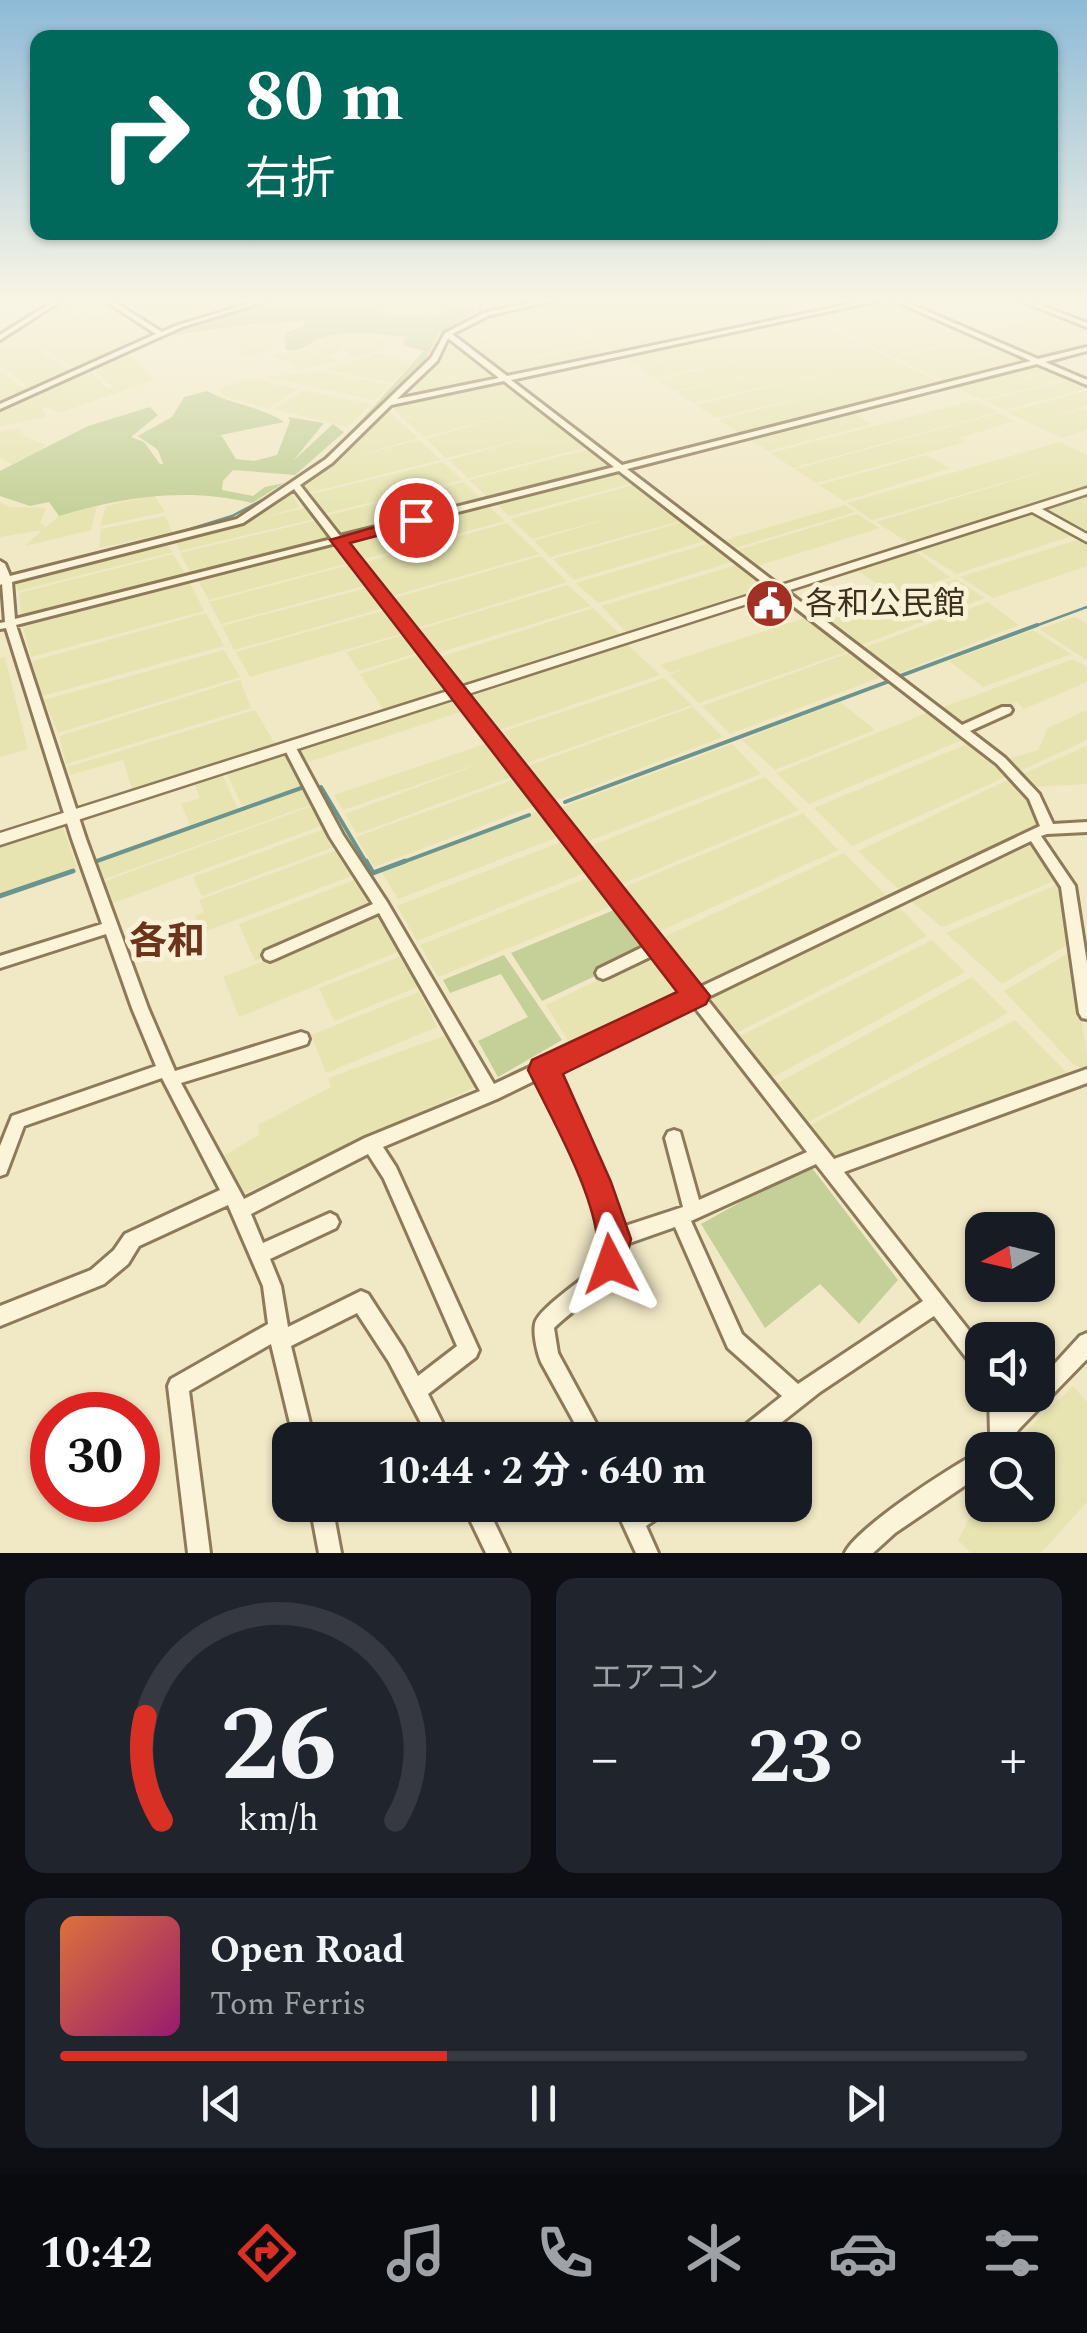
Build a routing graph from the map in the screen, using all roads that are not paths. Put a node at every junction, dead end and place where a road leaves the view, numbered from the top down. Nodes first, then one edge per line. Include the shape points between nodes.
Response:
1 (78, 372) edge
2 (420, 372) edge
3 (496, 372) edge
4 (535, 372) edge
5 (996, 372) edge
6 (1062, 372) edge
7 (504, 379) junction
8 (1087, 383) edge
9 (388, 404) junction
10 (0, 407) edge
11 (620, 468) junction
12 (296, 486) junction
13 (1087, 490) edge
14 (1032, 508) junction
15 (1087, 539) edge
16 (339, 540) junction
17 (0, 564) edge
18 (3, 582) edge
19 (778, 590) junction
20 (5, 624) edge
21 (458, 692) junction
22 (1006, 710) dead end
23 (960, 730) junction
24 (289, 746) junction
25 (72, 816) junction
26 (1087, 828) edge
27 (1041, 831) junction
28 (0, 839) edge
29 (382, 906) junction
30 (110, 927) junction
31 (657, 946) junction
32 (270, 955) dead end
33 (0, 962) edge
34 (603, 973) dead end
35 (696, 996) junction
36 (1087, 1013) edge
37 (301, 1039) dead end
38 (543, 1070) junction
39 (168, 1074) junction
40 (1087, 1076) edge
41 (491, 1094) junction
42 (674, 1138) dead end
43 (371, 1144) junction
44 (826, 1161) junction
45 (0, 1168) edge
46 (235, 1203) junction
47 (686, 1214) junction
48 (330, 1222) dead end
49 (614, 1239) junction
50 (259, 1255) junction
51 (936, 1304) junction
52 (0, 1316) edge
53 (280, 1335) junction
54 (965, 1341) edge
55 (1087, 1343) edge
56 (1055, 1371) edge
57 (416, 1390) junction
58 (798, 1397) junction
59 (1019, 1412) edge
60 (300, 1422) edge
61 (432, 1422) edge
62 (585, 1422) edge
63 (765, 1422) edge
64 (1003, 1432) edge
65 (965, 1473) edge
66 (324, 1522) edge
67 (482, 1522) edge
68 (634, 1522) edge
69 (199, 1553) edge
70 (330, 1553) edge
71 (498, 1553) edge
72 (646, 1553) edge
73 (856, 1553) edge

1 - 10 street
2 - 9 street
3 - 7 street
4 - 7 street
5 - 11 street
6 - 8 street
7 - 9 street
7 - 11 street
9 - 12 street
11 - 16 street
11 - 19 street
12 - 16 street
12 - 18 street via 240,521
13 - 14 street
14 - 15 street
14 - 19 street
16 - 20 street
16 - 21 street
17 - 18 street
18 - 20 street
19 - 21 street
19 - 23 street
20 - 25 street
21 - 24 street
21 - 31 street
22 - 23 street
23 - 27 street via 1015,772 1034,797
24 - 25 street
24 - 29 street
25 - 28 street
25 - 30 street
26 - 27 street
27 - 35 street
27 - 36 street via 1068,886
29 - 32 street
29 - 41 street
30 - 33 street
30 - 39 street
31 - 34 street
31 - 35 street
35 - 38 street
35 - 44 street
37 - 39 street
38 - 41 street
38 - 49 street via 576,1132
39 - 45 street via 18,1121
39 - 46 street
40 - 44 street via 1031,1100
41 - 43 street
42 - 47 street
43 - 46 street
43 - 57 street via 469,1350
44 - 47 street
44 - 51 street
46 - 50 street
46 - 52 street via 132,1240 97,1276
47 - 49 street
47 - 58 street via 735,1341
48 - 50 street
49 - 62 street via 610,1264 544,1325 548,1355
50 - 53 street
51 - 54 street
51 - 58 street
53 - 57 street via 360,1301
53 - 60 street
53 - 69 street via 178,1386
55 - 56 street
57 - 61 street
58 - 63 street
59 - 64 street
65 - 73 street
66 - 70 street
67 - 71 street
68 - 72 street

